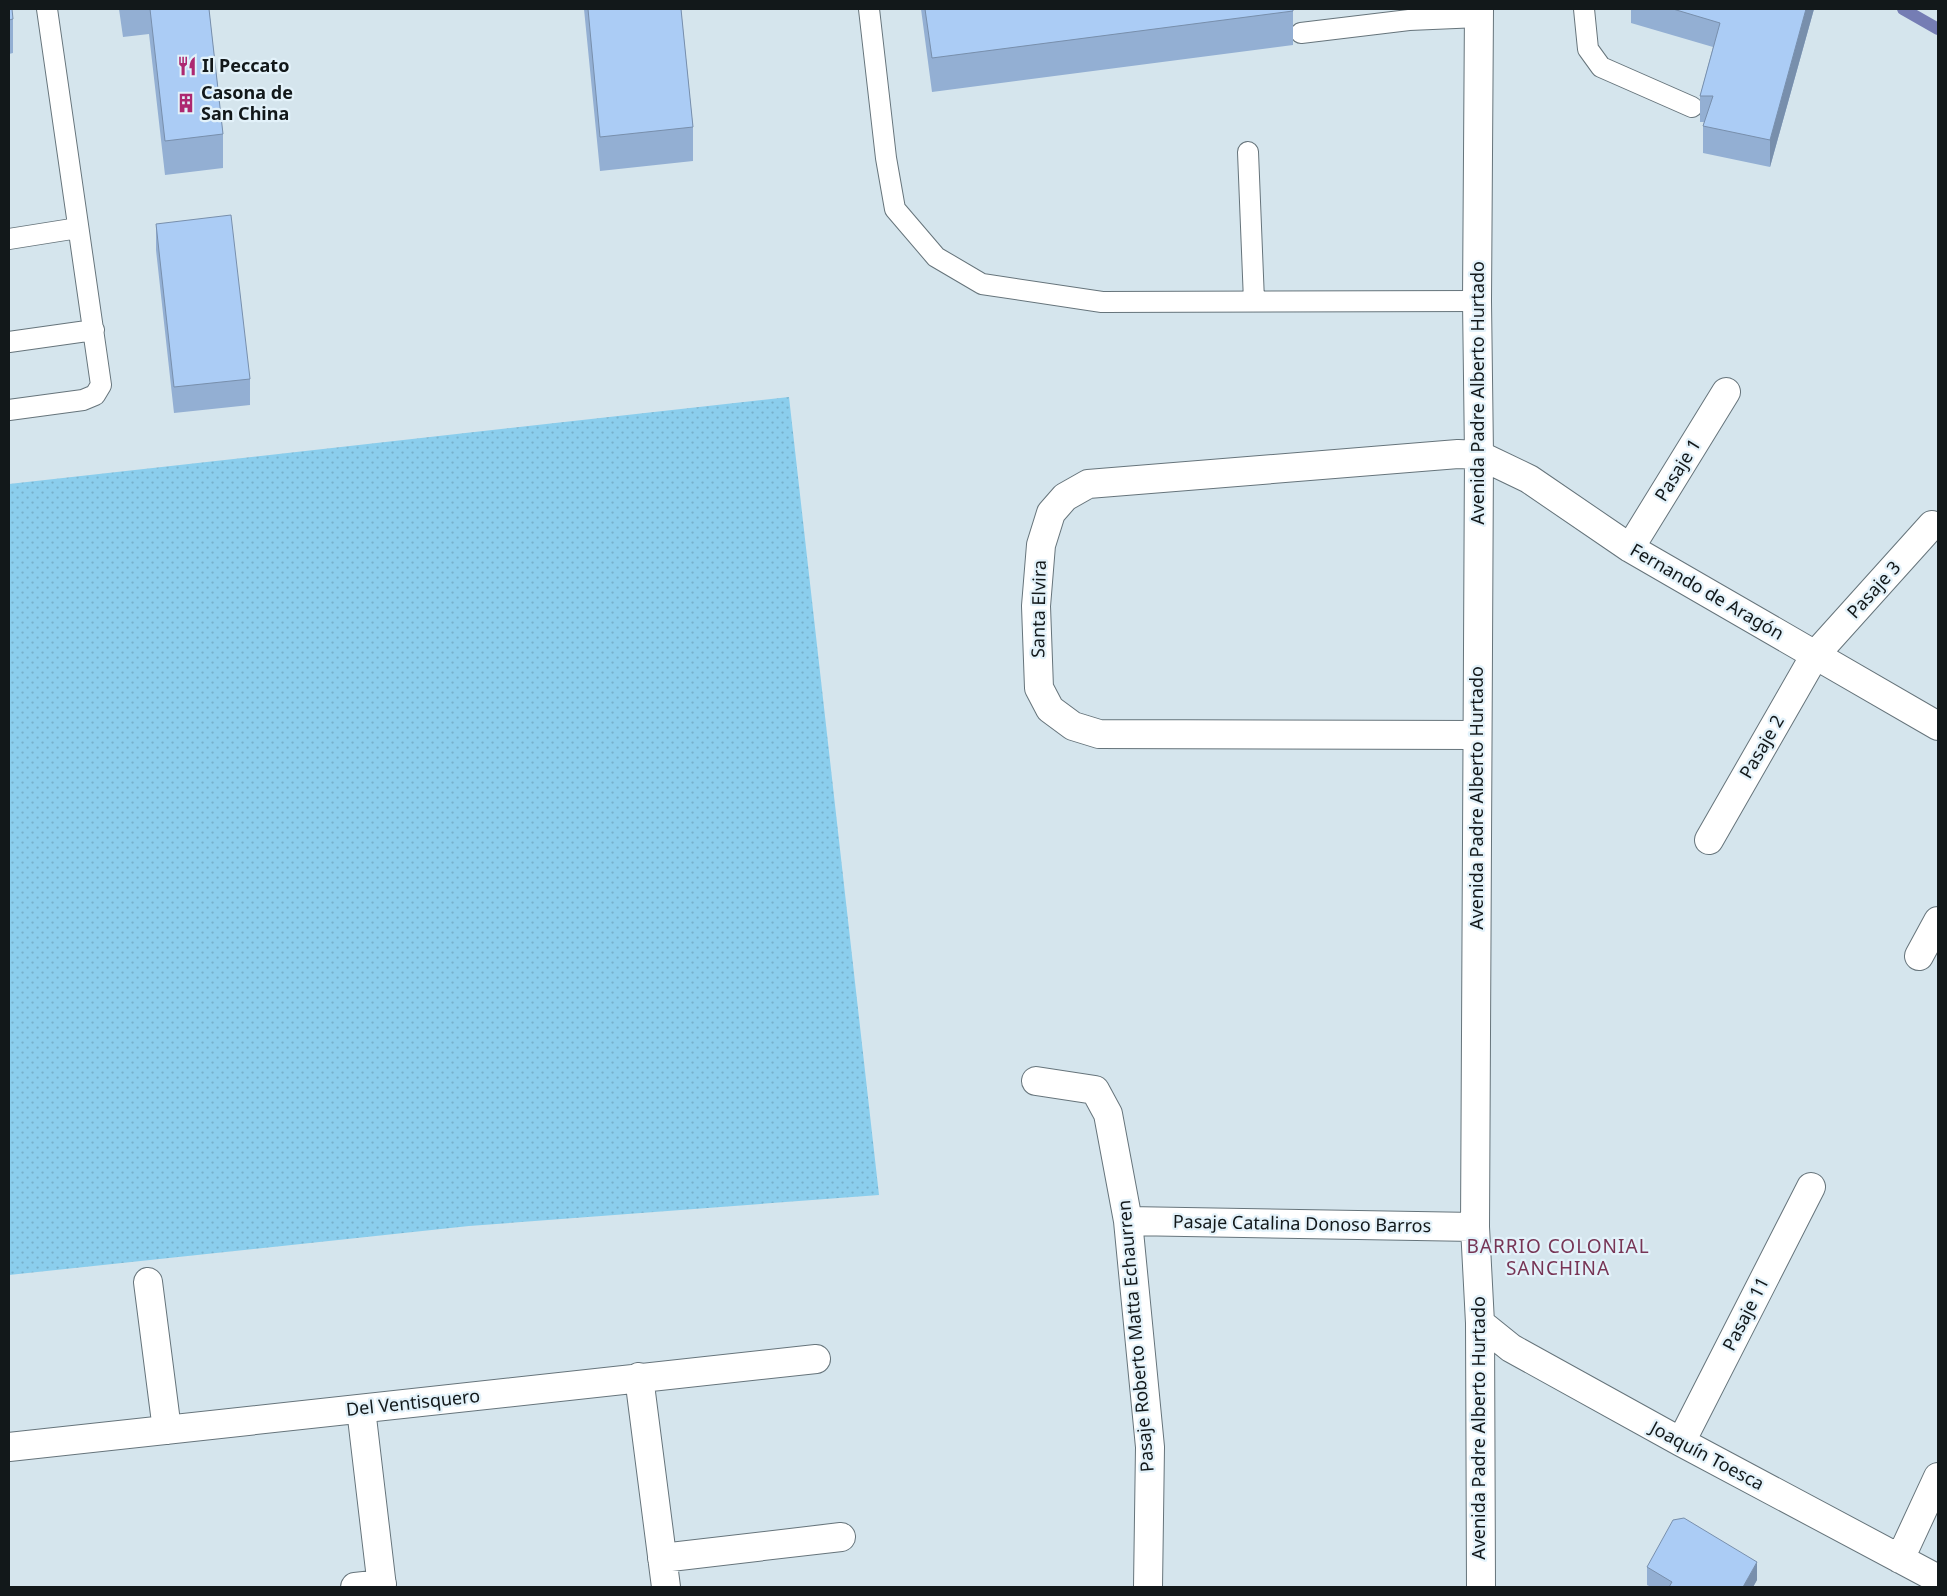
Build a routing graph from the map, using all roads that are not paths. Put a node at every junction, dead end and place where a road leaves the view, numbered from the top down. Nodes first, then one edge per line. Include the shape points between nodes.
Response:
1 (48, 9) edge
2 (869, 9) edge
3 (1584, 9) edge
4 (1479, 13) edge
5 (1302, 33) dead end
6 (1692, 107) dead end
7 (1248, 152) dead end
8 (78, 228) junction
9 (9, 239) edge
10 (1254, 301) junction
11 (1477, 301) junction
12 (94, 330) junction
13 (9, 342) edge
14 (1726, 392) dead end
15 (9, 410) edge
16 (1479, 455) junction
17 (1932, 525) dead end
18 (1630, 548) junction
19 (1814, 655) junction
20 (1938, 726) edge
21 (1477, 735) junction
22 (1709, 840) dead end
23 (1938, 921) edge
24 (1919, 956) dead end
25 (1036, 1081) dead end
26 (1811, 1187) dead end
27 (1128, 1221) junction
28 (1475, 1226) junction
29 (148, 1282) dead end
30 (1480, 1323) junction
31 (816, 1359) dead end
32 (639, 1377) junction
33 (361, 1409) junction
34 (167, 1430) junction
35 (1681, 1442) junction
36 (9, 1447) edge
37 (1938, 1477) edge
38 (841, 1537) dead end
39 (662, 1558) junction
40 (1900, 1559) junction
41 (1938, 1579) edge
42 (382, 1586) edge
43 (355, 1587) edge
44 (666, 1587) edge
45 (1148, 1587) edge
46 (1481, 1587) edge

1 - 8 lane
2 - 10 lane via 895,209 936,257 982,284 1102,302
3 - 6 lane via 1588,49 1601,67
4 - 5 lane
4 - 11 street, Avenida Padre Alberto Hurtado
7 - 10 lane
8 - 9 lane
8 - 12 lane
10 - 11 lane
11 - 16 street, Avenida Padre Alberto Hurtado
12 - 13 lane
12 - 15 lane via 101,385 95,395 83,400
14 - 18 street, Pasaje 1
16 - 18 street, Fernando de Aragón via 1528,479
16 - 21 street, Avenida Padre Alberto Hurtado
16 - 21 street, Santa Elvira via 1458,454 1088,484 1065,496 1051,512 1041,545 1036,606 1039,688 1050,709 1073,726 1099,734
17 - 19 street, Pasaje 3
18 - 19 street, Fernando de Aragón
19 - 20 street, Fernando de Aragón
19 - 22 street, Pasaje 2
21 - 28 street, Avenida Padre Alberto Hurtado
23 - 24 street
25 - 27 street, Pasaje Roberto Matta Echaurren via 1096,1090 1108,1114
26 - 35 street, Pasaje 11
27 - 28 street, Pasaje Catalina Donoso Barros
27 - 45 street, Pasaje Roberto Matta Echaurren via 1150,1447
28 - 30 street, Avenida Padre Alberto Hurtado
29 - 34 street
30 - 35 street, Joaquín Toesca via 1511,1348
30 - 46 street, Avenida Padre Alberto Hurtado
31 - 32 street, Del Ventisquero
32 - 33 street, Del Ventisquero
32 - 39 street
33 - 34 street, Del Ventisquero
33 - 42 street
34 - 36 street, Del Ventisquero
35 - 40 street, Joaquín Toesca
37 - 40 street
38 - 39 street
39 - 44 street
40 - 41 street, Joaquín Toesca
42 - 43 street

